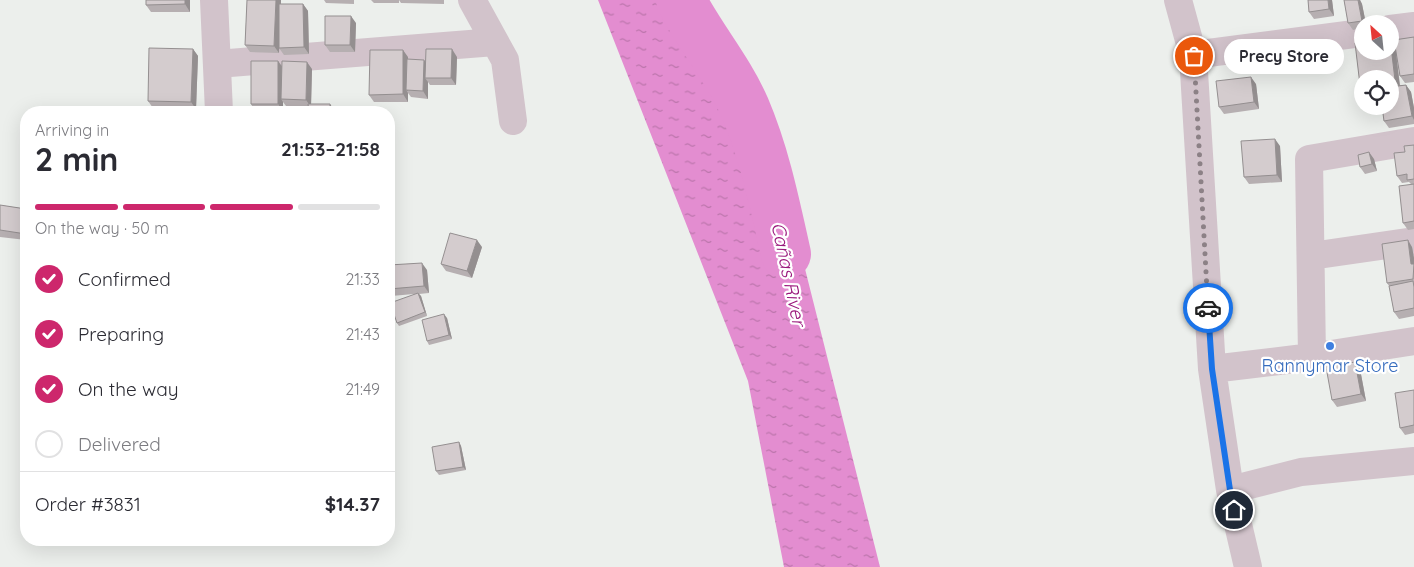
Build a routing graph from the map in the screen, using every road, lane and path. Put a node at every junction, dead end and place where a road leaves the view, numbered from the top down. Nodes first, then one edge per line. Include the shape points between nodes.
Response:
1 (214, 0) edge
2 (472, 0) edge
3 (1178, 0) edge
4 (1414, 26) edge
5 (1399, 28) edge
6 (1354, 33) edge
7 (495, 42) junction
8 (1194, 56) junction
9 (217, 64) junction
10 (220, 106) edge
11 (513, 121) dead end
12 (1414, 141) edge
13 (1414, 241) edge
14 (1311, 256) junction
15 (1414, 341) edge
16 (1312, 357) junction
17 (1212, 369) junction
18 (1414, 462) edge
19 (1230, 490) junction
20 (1248, 567) edge

1 - 9 street
2 - 7 street
3 - 8 street
4 - 5 street
6 - 8 street
7 - 9 street
7 - 11 street via 505,60
8 - 17 street
9 - 10 street
12 - 14 street via 1309,159
13 - 14 street
14 - 16 street
15 - 16 street
16 - 17 street
17 - 19 street
18 - 19 street via 1301,472
19 - 20 street

